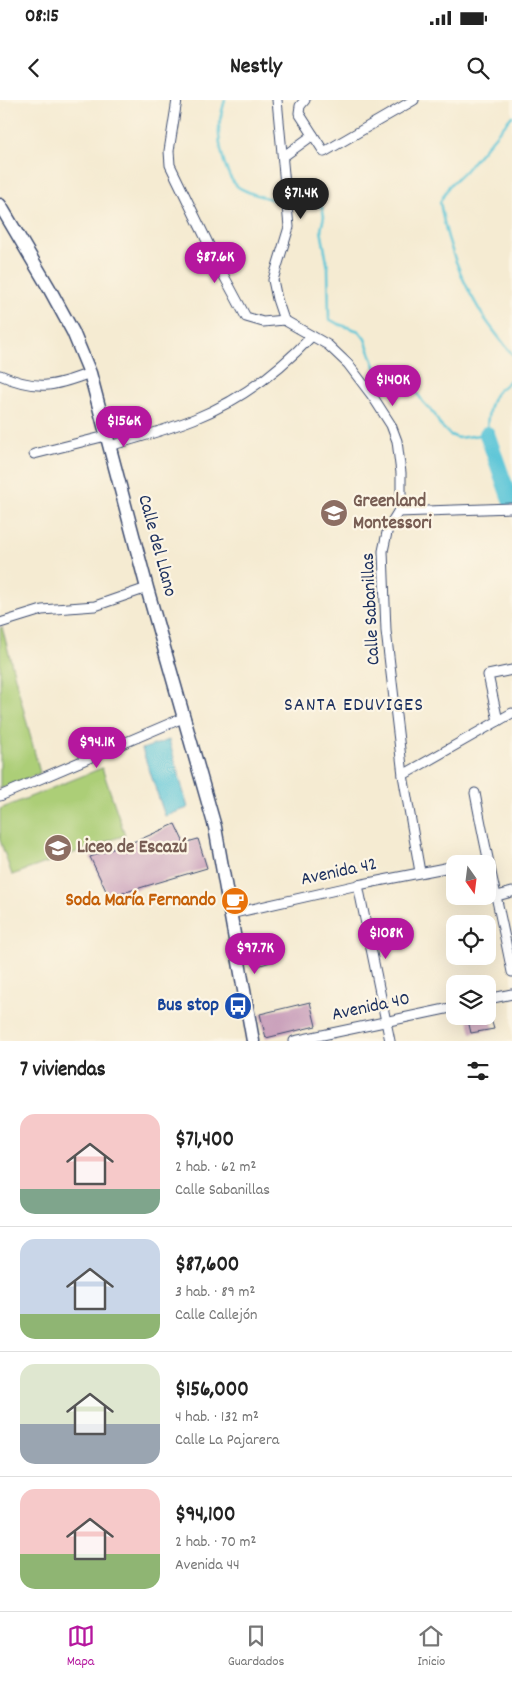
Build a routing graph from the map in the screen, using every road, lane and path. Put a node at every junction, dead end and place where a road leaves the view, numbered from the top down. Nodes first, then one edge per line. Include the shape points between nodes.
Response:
1 (177, 100) edge
2 (277, 100) edge
3 (305, 100) edge
4 (414, 100) edge
5 (313, 135) junction
6 (284, 156) junction
7 (0, 205) edge
8 (284, 320) junction
9 (312, 336) junction
10 (90, 373) junction
11 (0, 375) edge
12 (108, 441) junction
13 (34, 454) dead end
14 (509, 508) edge
15 (398, 512) junction
16 (148, 588) junction
17 (0, 623) edge
18 (512, 670) edge
19 (512, 713) edge
20 (185, 717) junction
21 (498, 721) junction
22 (404, 775) junction
23 (475, 793) dead end
24 (0, 796) edge
25 (487, 855) edge
26 (446, 868) edge
27 (420, 872) junction
28 (358, 885) junction
29 (496, 892) edge
30 (512, 892) edge
31 (497, 896) junction
32 (230, 914) junction
33 (512, 972) edge
34 (512, 994) edge
35 (496, 997) edge
36 (446, 1009) edge
37 (387, 1022) junction
38 (253, 1041) edge
39 (294, 1041) edge
40 (390, 1041) edge

1 - 8 street via 169,151 170,165 178,182 246,317 263,322
2 - 6 street
3 - 5 street via 299,113
4 - 5 street via 324,152
5 - 6 street
6 - 8 street via 289,227 274,280
7 - 10 main road, Calle del Llano via 73,332
8 - 9 street, Calle Sabanillas
9 - 12 street via 292,358 226,403 158,432
9 - 15 street, Calle Sabanillas via 328,345 348,364 391,425 400,457 401,502
10 - 11 street via 62,384 39,386
10 - 12 main road, Calle del Llano
12 - 13 street
12 - 16 main road, Calle del Llano
14 - 15 street
15 - 22 street, Calle Sabanillas via 388,528 383,551 386,631
16 - 17 street via 95,606 42,610
16 - 20 main road, Calle del Llano
18 - 21 street via 488,675
19 - 21 street
20 - 24 street
20 - 32 main road, Calle del Llano via 214,826
21 - 22 street
22 - 27 street, Calle Sabanillas
23 - 25 street
26 - 27 street, Avenida 42
27 - 28 street, Avenida 42
28 - 32 street, Avenida 42
28 - 37 street
29 - 31 street
30 - 31 street
31 - 33 street
32 - 38 main road, Calle del Llano
34 - 35 street
36 - 37 street, Avenida 40
37 - 39 street, Avenida 40
37 - 40 street

